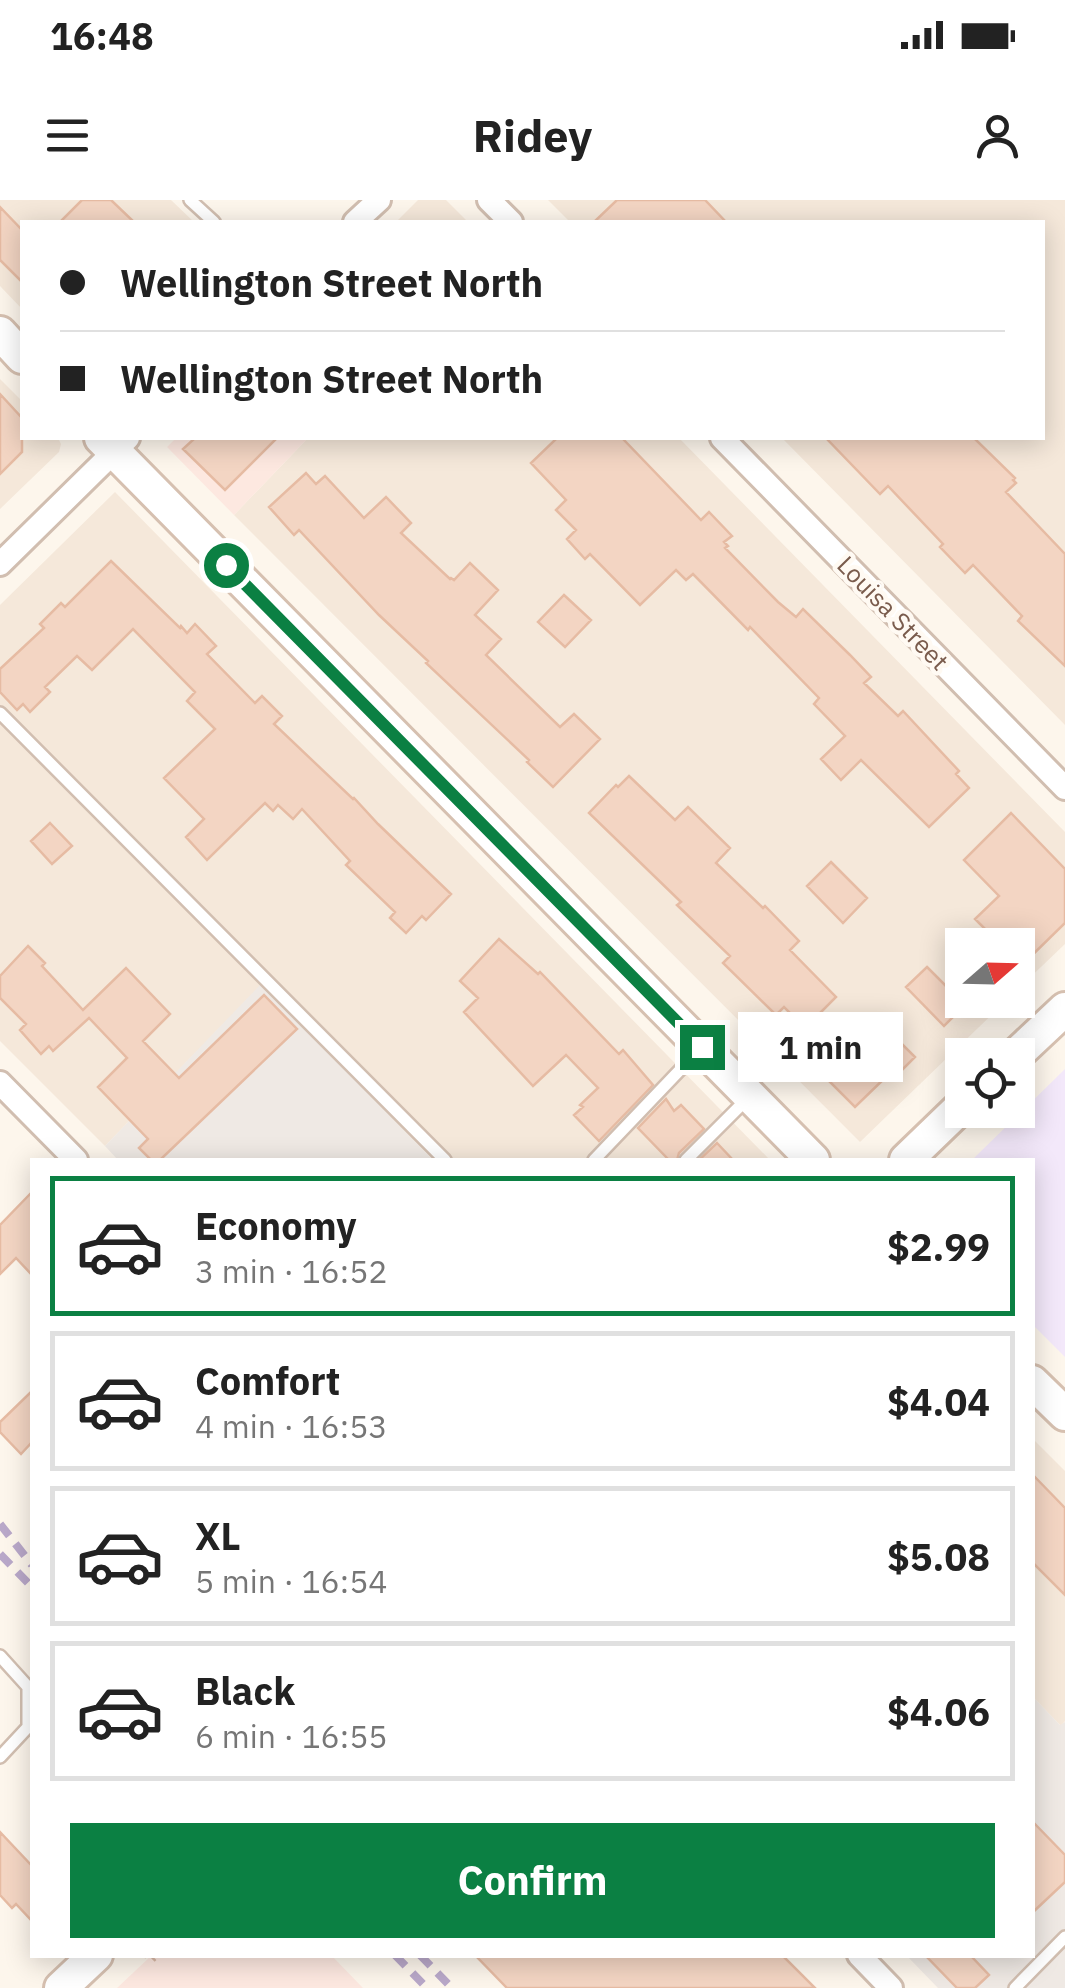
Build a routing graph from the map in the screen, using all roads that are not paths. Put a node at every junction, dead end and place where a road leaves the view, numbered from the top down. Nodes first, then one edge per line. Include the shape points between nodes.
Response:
1 (190, 200) edge
2 (379, 200) edge
3 (489, 200) edge
4 (212, 220) edge
5 (357, 220) edge
6 (509, 220) edge
7 (0, 333) edge
8 (20, 354) edge
9 (724, 440) edge
10 (114, 442) edge
11 (0, 564) edge
12 (0, 714) edge
13 (1065, 788) edge
14 (1065, 1009) edge
15 (1034, 1038) edge
16 (702, 1047) junction
17 (0, 1083) edge
18 (750, 1096) junction
19 (945, 1122) edge
20 (74, 1158) edge
21 (442, 1158) edge
22 (596, 1158) edge
23 (688, 1158) edge
24 (811, 1158) edge
25 (908, 1158) edge
26 (1035, 1385) edge
27 (1065, 1414) edge
28 (0, 1656) edge
29 (0, 1757) edge
30 (1065, 1937) edge
31 (93, 1958) edge
32 (861, 1958) edge
33 (62, 1988) edge
34 (891, 1988) edge
35 (1015, 1988) edge

1 - 4 lane
2 - 5 street
3 - 6 street
7 - 8 street
9 - 13 street, Louisa Street
10 - 11 street
10 - 16 street
12 - 21 lane
14 - 15 street
16 - 18 street
16 - 22 lane
17 - 20 street
18 - 23 lane
18 - 24 street
19 - 25 street
26 - 27 street
28 - 29 lane via 28,1687 28,1727
30 - 35 lane
31 - 33 street
32 - 34 street

